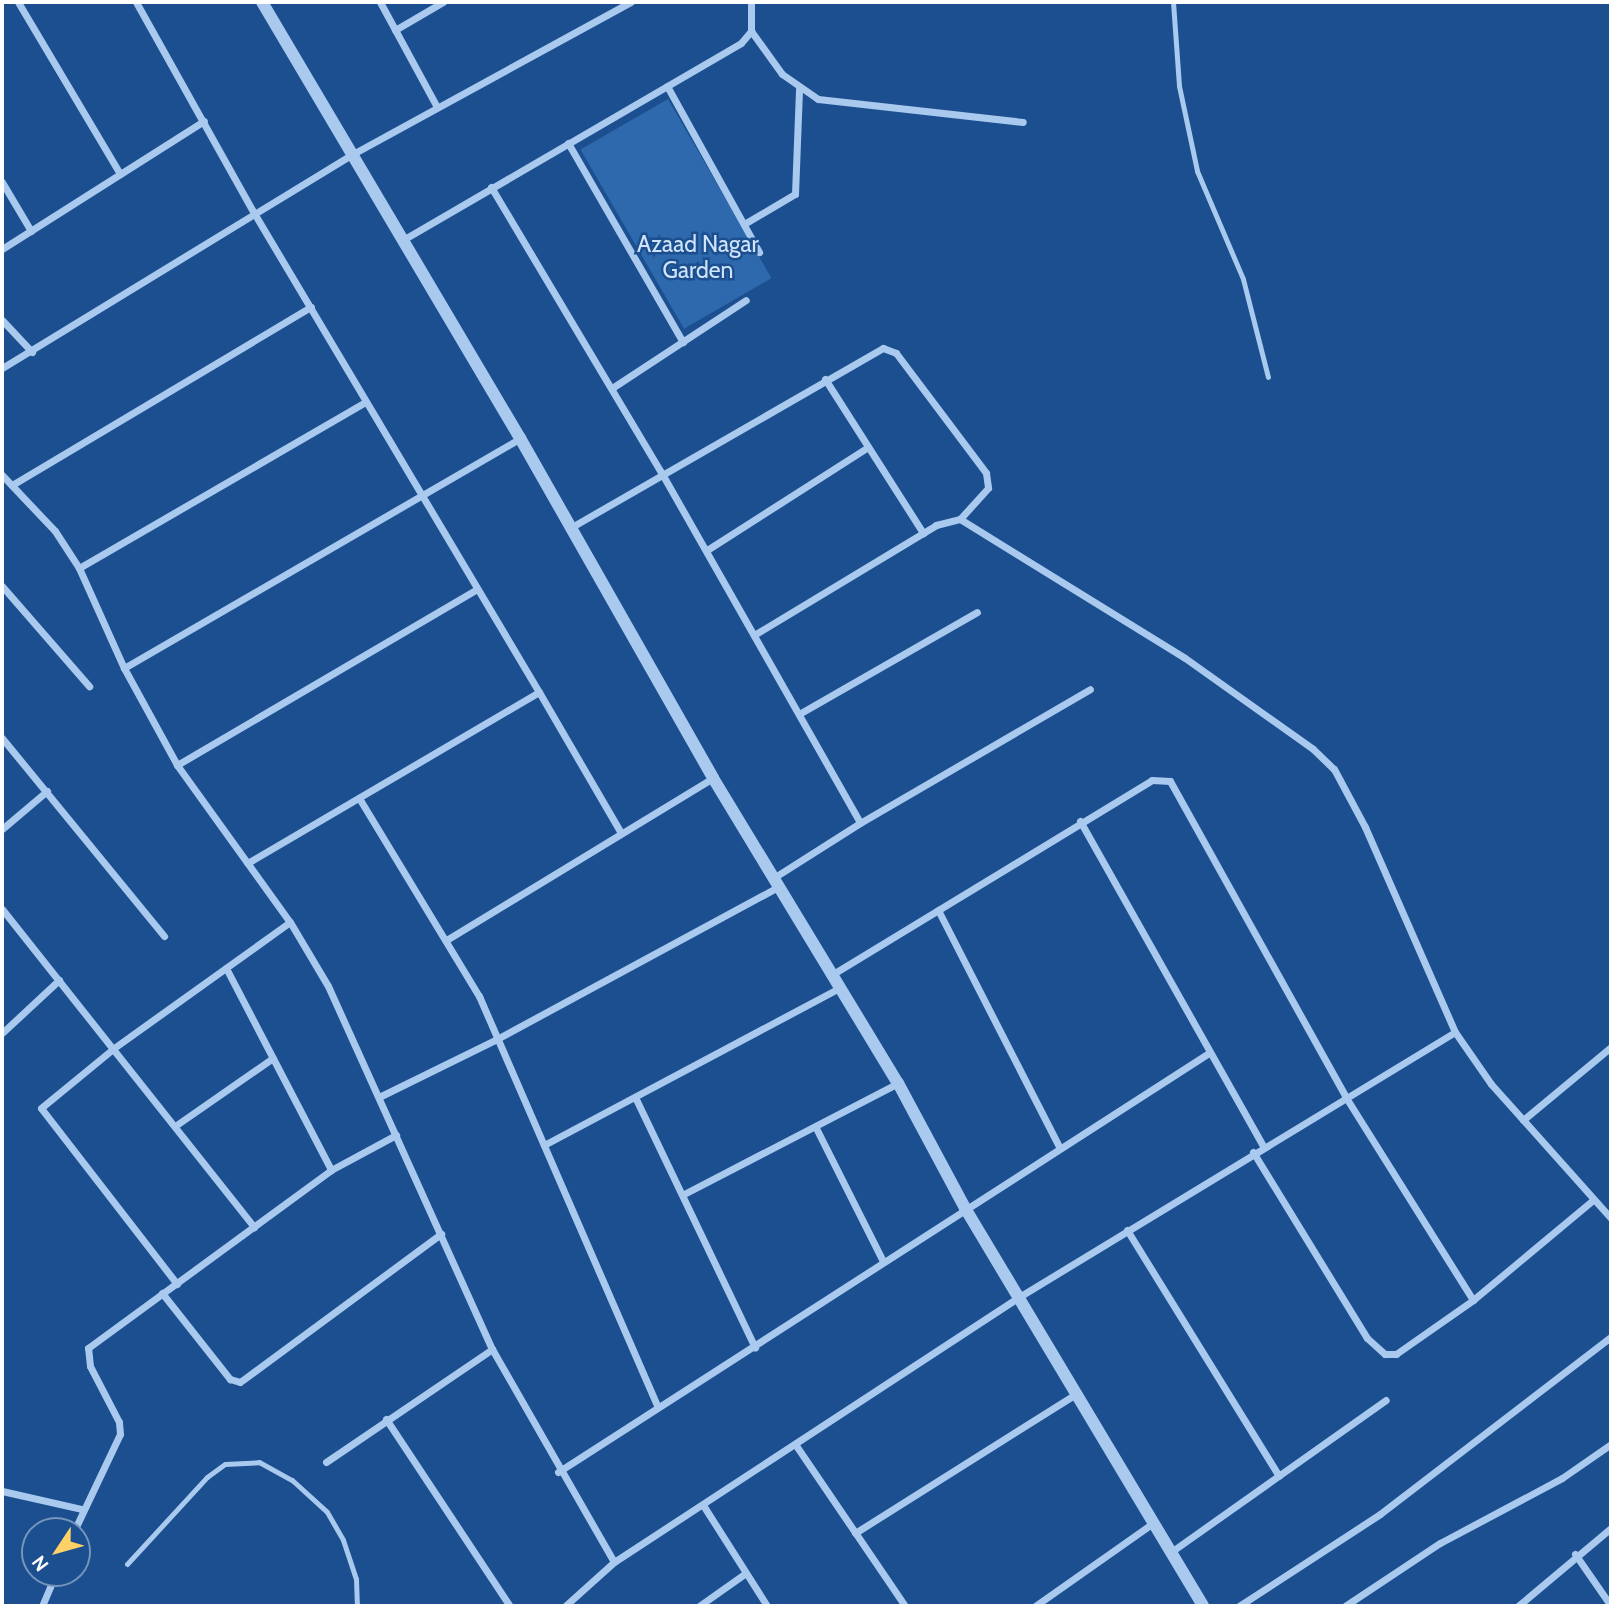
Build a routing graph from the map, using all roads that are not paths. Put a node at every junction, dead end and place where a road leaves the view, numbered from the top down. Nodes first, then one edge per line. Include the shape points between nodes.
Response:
1 (18, 2) edge
2 (136, 2) edge
3 (262, 2) edge
4 (380, 2) edge
5 (443, 2) edge
6 (631, 2) edge
7 (751, 2) edge
8 (1173, 2) edge
9 (395, 30) junction
10 (751, 31) junction
11 (667, 86) junction
12 (799, 89) junction
13 (437, 107) junction
14 (204, 121) junction
15 (1023, 122) dead end
16 (568, 144) junction
17 (351, 155) junction
18 (120, 174) junction
19 (2, 182) edge
20 (491, 187) junction
21 (254, 213) junction
22 (744, 224) junction
23 (31, 231) junction
24 (401, 241) junction
25 (2, 249) edge
26 (760, 252) dead end
27 (747, 300) dead end
28 (311, 307) junction
29 (2, 320) edge
30 (683, 342) junction
31 (32, 352) junction
32 (2, 369) edge
33 (1268, 377) dead end
34 (825, 379) junction
35 (612, 388) junction
36 (365, 402) junction
37 (520, 438) junction
38 (868, 447) junction
39 (661, 472) junction
40 (2, 475) edge
41 (12, 485) junction
42 (421, 495) junction
43 (960, 519) junction
44 (570, 528) junction
45 (923, 533) junction
46 (707, 550) junction
47 (79, 568) junction
48 (2, 586) edge
49 (477, 589) junction
50 (977, 612) dead end
51 (754, 635) junction
52 (124, 668) junction
53 (89, 686) dead end
54 (1090, 689) dead end
55 (539, 692) junction
56 (799, 714) junction
57 (2, 738) edge
58 (177, 765) junction
59 (713, 778) junction
60 (47, 791) junction
61 (359, 798) junction
62 (1080, 821) junction
63 (860, 822) junction
64 (2, 829) edge
65 (621, 833) junction
66 (248, 863) junction
67 (777, 881) junction
68 (2, 909) edge
69 (938, 910) junction
70 (5, 919) edge
71 (290, 922) junction
72 (164, 936) dead end
73 (447, 939) junction
74 (226, 968) junction
75 (833, 974) junction
76 (59, 980) junction
77 (841, 987) junction
78 (1455, 1032) junction
79 (2, 1033) edge
80 (495, 1040) junction
81 (1611, 1047) edge
82 (114, 1048) junction
83 (1209, 1053) junction
84 (273, 1058) junction
85 (898, 1083) junction
86 (1345, 1096) junction
87 (379, 1097) junction
88 (635, 1097) junction
89 (1523, 1120) junction
90 (175, 1126) junction
91 (816, 1128) junction
92 (396, 1135) junction
93 (544, 1145) junction
94 (1263, 1146) junction
95 (1060, 1148) junction
96 (1253, 1152) junction
97 (331, 1170) junction
98 (684, 1194) junction
99 (1593, 1200) junction
100 (964, 1208) junction
101 (1611, 1219) edge
102 (254, 1227) junction
103 (1127, 1230) junction
104 (441, 1234) junction
105 (883, 1261) junction
106 (177, 1284) junction
107 (162, 1293) junction
108 (1019, 1297) junction
109 (1473, 1300) junction
110 (1611, 1337) edge
111 (755, 1348) junction
112 (492, 1349) junction
113 (1076, 1394) junction
114 (1386, 1400) dead end
115 (657, 1406) junction
116 (386, 1419) junction
117 (795, 1444) junction
118 (1611, 1444) edge
119 (326, 1462) dead end
120 (558, 1472) junction
121 (1279, 1476) junction
122 (2, 1491) edge
123 (703, 1505) junction
124 (80, 1509) junction
125 (78, 1517) edge
126 (1153, 1523) junction
127 (1611, 1528) edge
128 (855, 1533) junction
129 (1171, 1552) junction
130 (1575, 1555) junction
131 (614, 1562) junction
132 (127, 1564) dead end
133 (746, 1573) junction
134 (50, 1587) edge
135 (571, 1605) edge
136 (42, 1606) edge
137 (357, 1606) edge
138 (510, 1606) edge
139 (699, 1606) edge
140 (767, 1606) edge
141 (905, 1606) edge
142 (1035, 1606) edge
143 (1203, 1606) edge
144 (1239, 1606) edge
145 (1345, 1606) edge
146 (1518, 1606) edge
147 (1611, 1606) edge

1 - 18 street
2 - 14 street
3 - 17 street
4 - 9 street
5 - 9 street
6 - 13 street
7 - 10 street
8 - 33 lane via 1179,86 1197,171 1244,278
9 - 13 street
10 - 11 street via 741,43
10 - 12 street
11 - 16 street
11 - 22 street
12 - 15 street via 837,104 905,105
12 - 22 street via 795,194
13 - 17 street
14 - 18 street
14 - 21 street
16 - 20 street
16 - 30 street
17 - 21 street
17 - 24 street
18 - 23 street
19 - 23 street
20 - 24 street
20 - 35 street
21 - 28 street
21 - 31 street
22 - 26 street
23 - 25 street
24 - 37 street
27 - 30 street
28 - 36 street
28 - 41 street
29 - 31 street
30 - 35 street
31 - 32 street
34 - 38 street
34 - 39 street
34 - 43 street via 874,350 896,354 990,482
35 - 39 street
36 - 42 street
36 - 47 street
37 - 42 street
37 - 44 street
38 - 45 street
38 - 46 street
39 - 44 street
39 - 46 street
40 - 41 street
41 - 47 street via 55,531
42 - 49 street
42 - 52 street
43 - 45 street via 950,519
43 - 78 street via 1185,658 1334,769 1365,827
44 - 59 street
45 - 51 street
46 - 51 street
47 - 52 street
48 - 53 street
49 - 55 street
49 - 58 street
50 - 56 street
51 - 56 street
52 - 58 street
54 - 63 street
55 - 61 street
55 - 65 street
56 - 63 street
57 - 60 street
58 - 66 street
59 - 65 street
59 - 67 street
60 - 64 street
60 - 72 street
61 - 66 street
61 - 73 street
62 - 69 street
62 - 83 street
62 - 86 street via 1152,780 1161,778 1178,789
63 - 67 street
65 - 73 street
66 - 71 street
67 - 75 street
67 - 80 street
68 - 70 street
69 - 75 street
69 - 95 street
70 - 76 street
71 - 74 street
71 - 87 street via 328,986
73 - 80 street via 479,996
74 - 82 street
74 - 84 street
75 - 77 street
76 - 79 street
76 - 82 street
77 - 85 street
77 - 88 street
78 - 86 street
78 - 89 street
80 - 87 street
80 - 93 street
81 - 89 street
82 - 90 street
82 - 106 street via 41,1108
83 - 94 street
83 - 95 street
84 - 90 street
84 - 97 street
85 - 91 street
85 - 100 street
86 - 94 street
86 - 109 street
87 - 92 street
88 - 93 street
88 - 98 street
89 - 99 street
90 - 102 street
91 - 98 street
91 - 105 street
92 - 97 street
92 - 104 street
93 - 115 street
94 - 96 street
95 - 100 street
96 - 103 street
96 - 109 street via 1377,1350 1396,1354
97 - 102 street
98 - 111 street
99 - 101 street
99 - 109 street
100 - 105 street
100 - 108 street
102 - 106 street
103 - 108 street
103 - 121 street
104 - 107 street via 240,1382 230,1379
104 - 112 street
105 - 111 street
106 - 107 street
107 - 124 street via 88,1348 90,1366 119,1422 120,1434
108 - 113 street
108 - 117 street
110 - 144 street via 1380,1514
111 - 115 street
112 - 116 street
112 - 120 street
113 - 126 street
113 - 128 street
114 - 121 street
115 - 120 street
116 - 119 street
116 - 138 street
117 - 123 street
117 - 128 street
118 - 145 street via 1562,1478 1440,1543
120 - 131 street
121 - 129 street
122 - 124 street
123 - 131 street
123 - 133 street
124 - 125 street
126 - 129 street
126 - 142 street
127 - 130 street
128 - 141 street
129 - 143 street
130 - 146 street
130 - 147 street
131 - 135 street
132 - 137 lane via 225,1464 259,1462 292,1480 327,1512 356,1578
133 - 139 street
133 - 140 street
134 - 136 street

